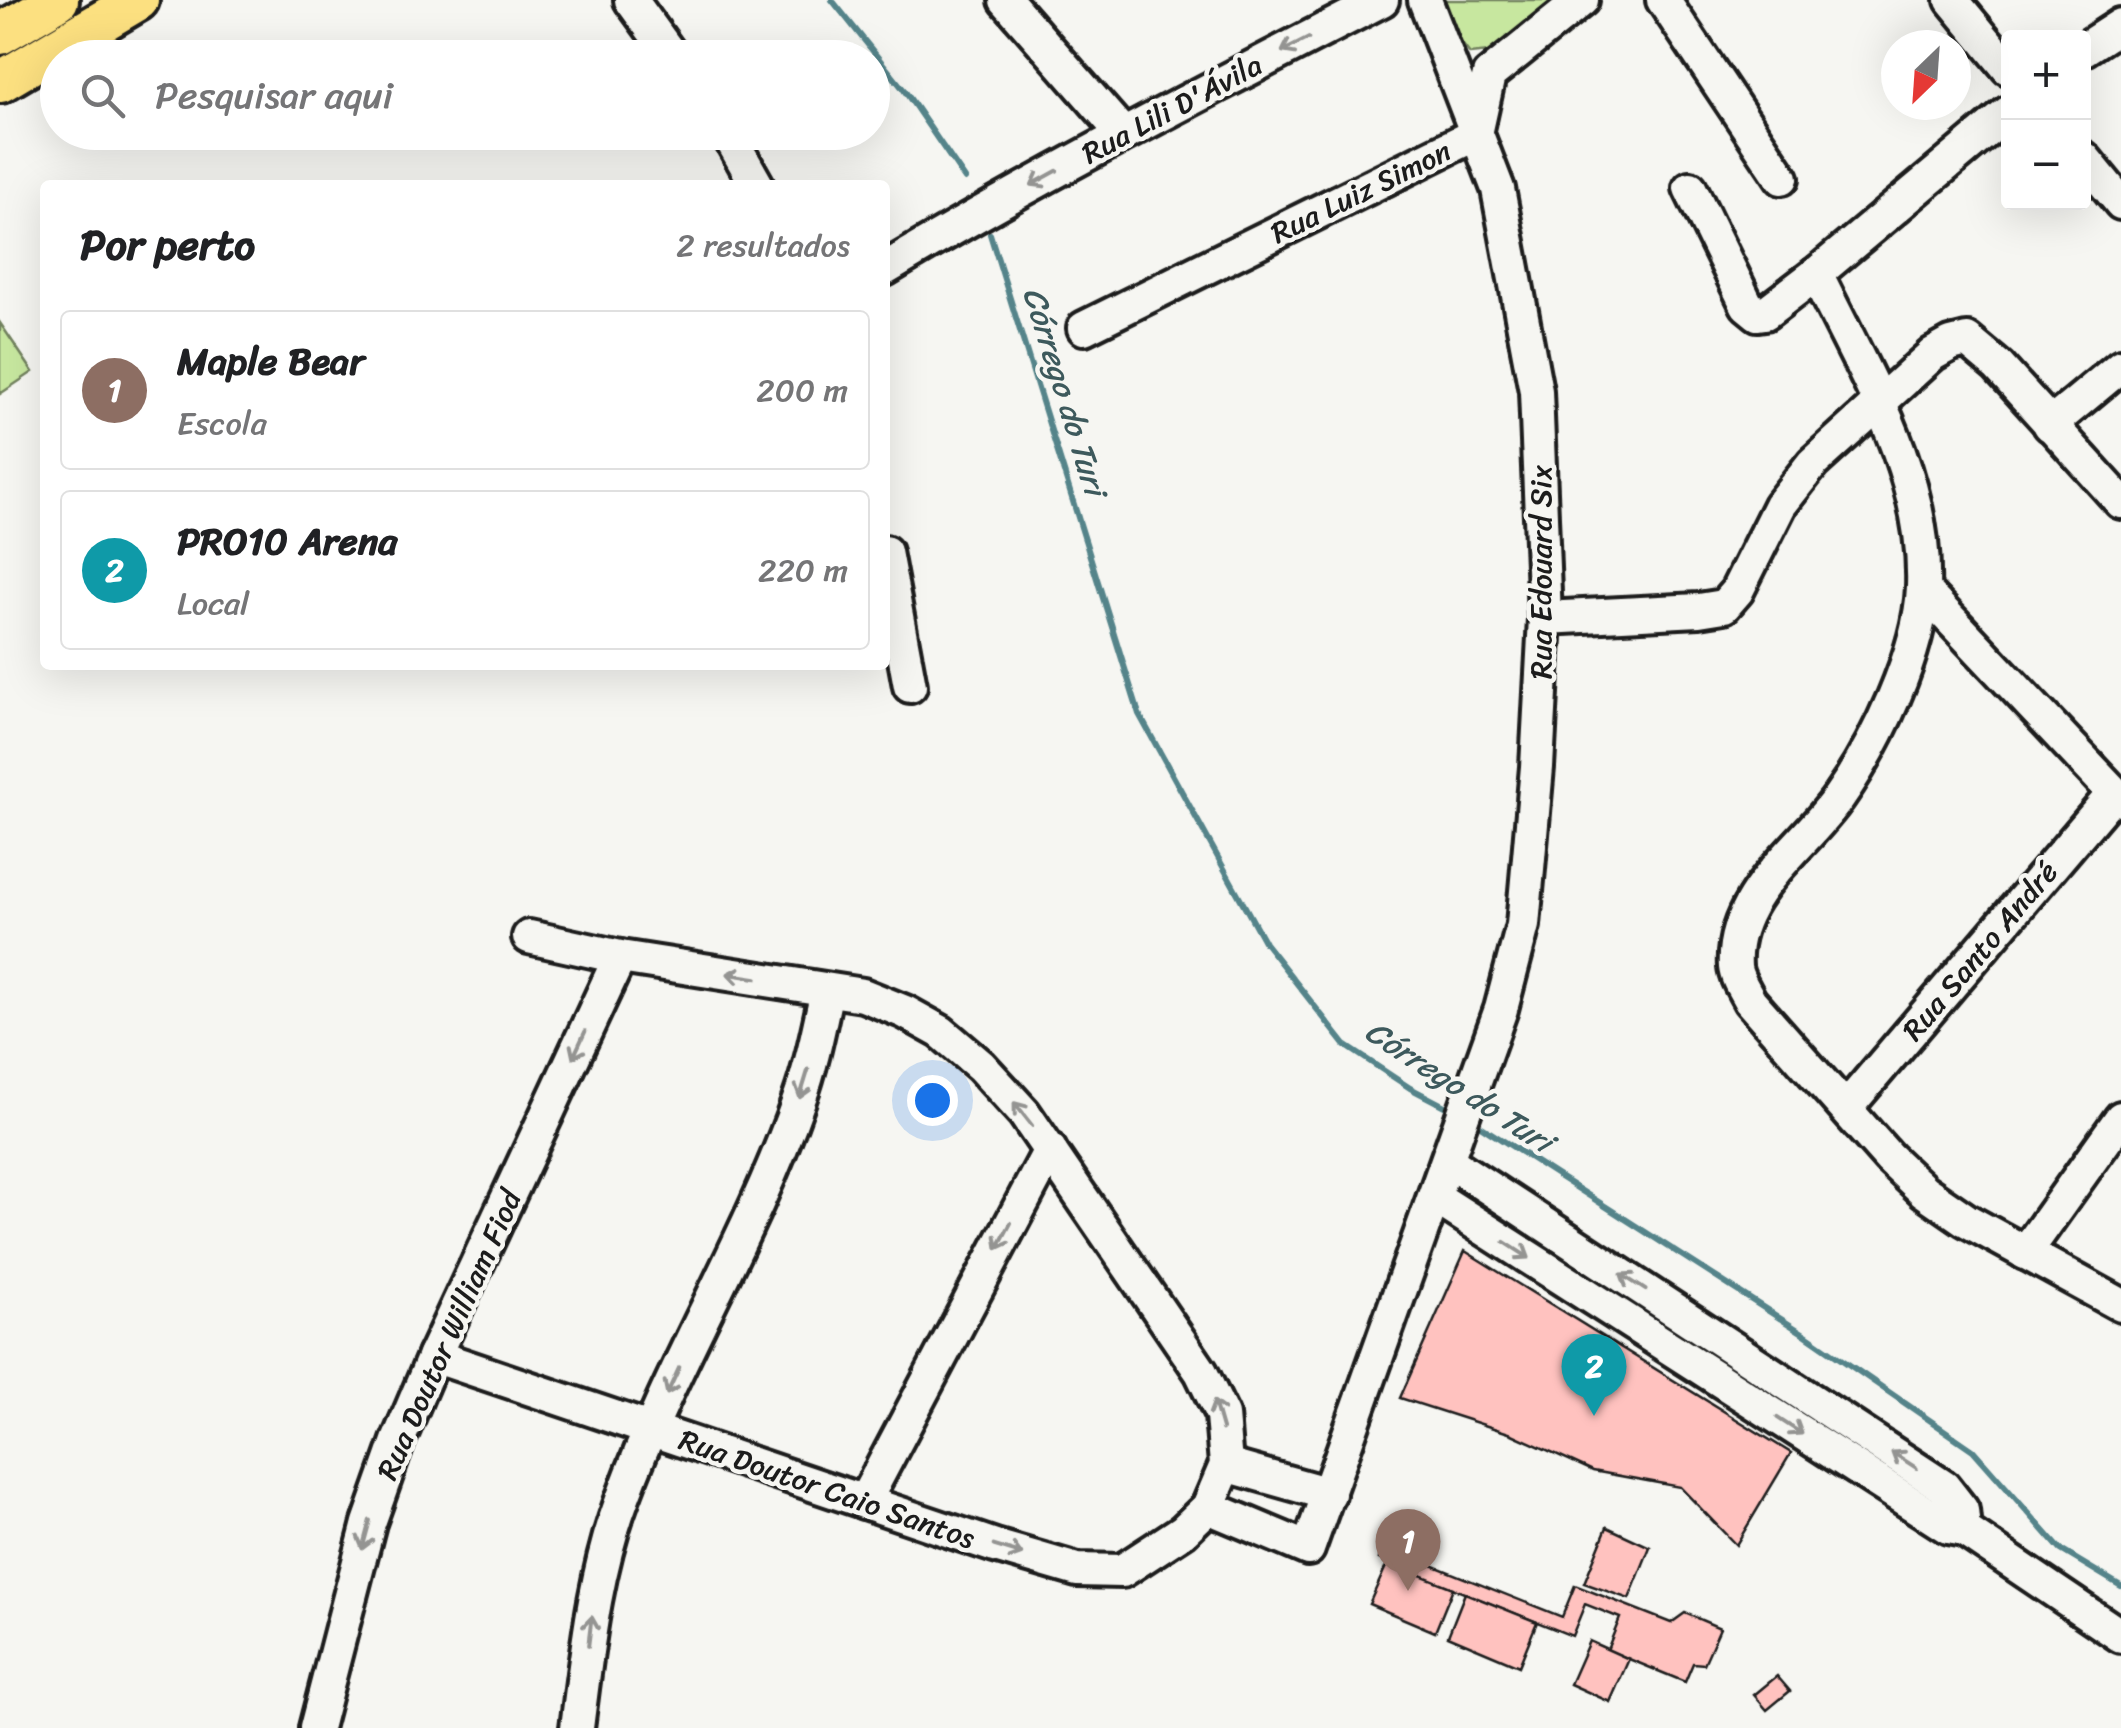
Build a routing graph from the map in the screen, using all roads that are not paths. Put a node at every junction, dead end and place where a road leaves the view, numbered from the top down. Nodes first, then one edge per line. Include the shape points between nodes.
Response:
1 (138, 0) edge
2 (631, 0) edge
3 (1006, 0) edge
4 (1382, 0) edge
5 (1425, 0) edge
6 (1582, 0) edge
7 (1663, 0) edge
8 (1952, 0) edge
9 (47, 2) edge
10 (2121, 25) edge
11 (0, 34) edge
12 (71, 40) edge
13 (660, 40) edge
14 (2091, 44) edge
15 (40, 58) edge
16 (2001, 60) edge
17 (1449, 61) junction
18 (1490, 75) junction
19 (0, 82) edge
20 (2001, 119) edge
21 (1123, 134) junction
22 (1476, 134) junction
23 (737, 150) edge
24 (2091, 167) edge
25 (1782, 178) dead end
26 (753, 180) edge
27 (1690, 188) dead end
28 (2121, 203) edge
29 (890, 266) edge
30 (1816, 274) junction
31 (1084, 328) dead end
32 (2121, 366) edge
33 (1878, 404) junction
34 (2050, 425) junction
35 (2121, 502) edge
36 (890, 579) edge
37 (1923, 590) junction
38 (1545, 618) junction
39 (910, 686) dead end
40 (2118, 797) edge
41 (529, 938) dead end
42 (620, 957) junction
43 (827, 990) junction
44 (1846, 1108) junction
45 (2121, 1118) edge
46 (1453, 1147) junction
47 (1050, 1150) junction
48 (1435, 1197) junction
49 (2025, 1253) junction
50 (2121, 1305) edge
51 (434, 1356) junction
52 (650, 1428) junction
53 (1226, 1465) junction
54 (1330, 1494) junction
55 (864, 1502) junction
56 (1208, 1507) junction
57 (1964, 1530) junction
58 (2121, 1636) edge
59 (316, 1728) edge
60 (577, 1728) edge

1 - 12 main road
2 - 13 street
3 - 21 street
4 -> 21 street, Rua Lili D'Ávila
5 - 17 street, Rua Edouard Six
6 - 18 street
7 - 25 street
8 - 16 street
9 - 11 main road
10 - 14 street
15 - 19 main road
17 - 18 street
17 - 22 street, Rua Edouard Six
18 - 22 street, Rua Luiz Simon
20 - 30 street
21 -> 29 street, Rua Lili D'Ávila
22 - 31 street, Rua Luiz Simon
22 - 38 street, Rua Edouard Six via 1498,189 1536,391
23 - 26 street
24 - 28 street
27 - 30 street via 1747,305 1758,314
30 - 33 street
32 - 34 street
33 - 34 street via 1934,354 1967,340
33 - 37 street via 1916,499
33 - 38 street via 1796,482 1724,606
34 - 35 street
36 - 39 street
37 - 40 street
37 - 44 street via 1910,650 1866,757 1753,900 1738,932 1735,970 1750,1001
38 - 46 street, Rua Edouard Six via 1523,925
40 - 44 street, Rua Santo André
41 - 42 street
43 -> 42 street
42 -> 51 street, Rua Doutor William Fiod
47 -> 43 street via 982,1066 941,1032 877,1001
43 -> 52 street via 780,1150
44 - 49 street via 1924,1191
45 - 49 street
46 - 48 street, Rua Edouard Six
57 -> 46 street via 1962,1510 1944,1486
53 -> 47 street via 1222,1415 1202,1372
47 -> 55 street
48 - 54 street, Rua Edouard Six
48 -> 57 street via 1948,1527
49 - 50 street
51 - 52 street, Rua Doutor Caio Santos
51 -> 59 street, Rua Doutor William Fiod via 369,1523
52 - 55 street, Rua Doutor Caio Santos
60 -> 52 street via 604,1558
53 - 54 street
53 - 56 street
54 - 56 street, Rua Edouard Six via 1308,1549
55 -> 56 street, Rua Doutor Caio Santos via 1096,1572 1122,1571 1148,1556
57 - 58 street

